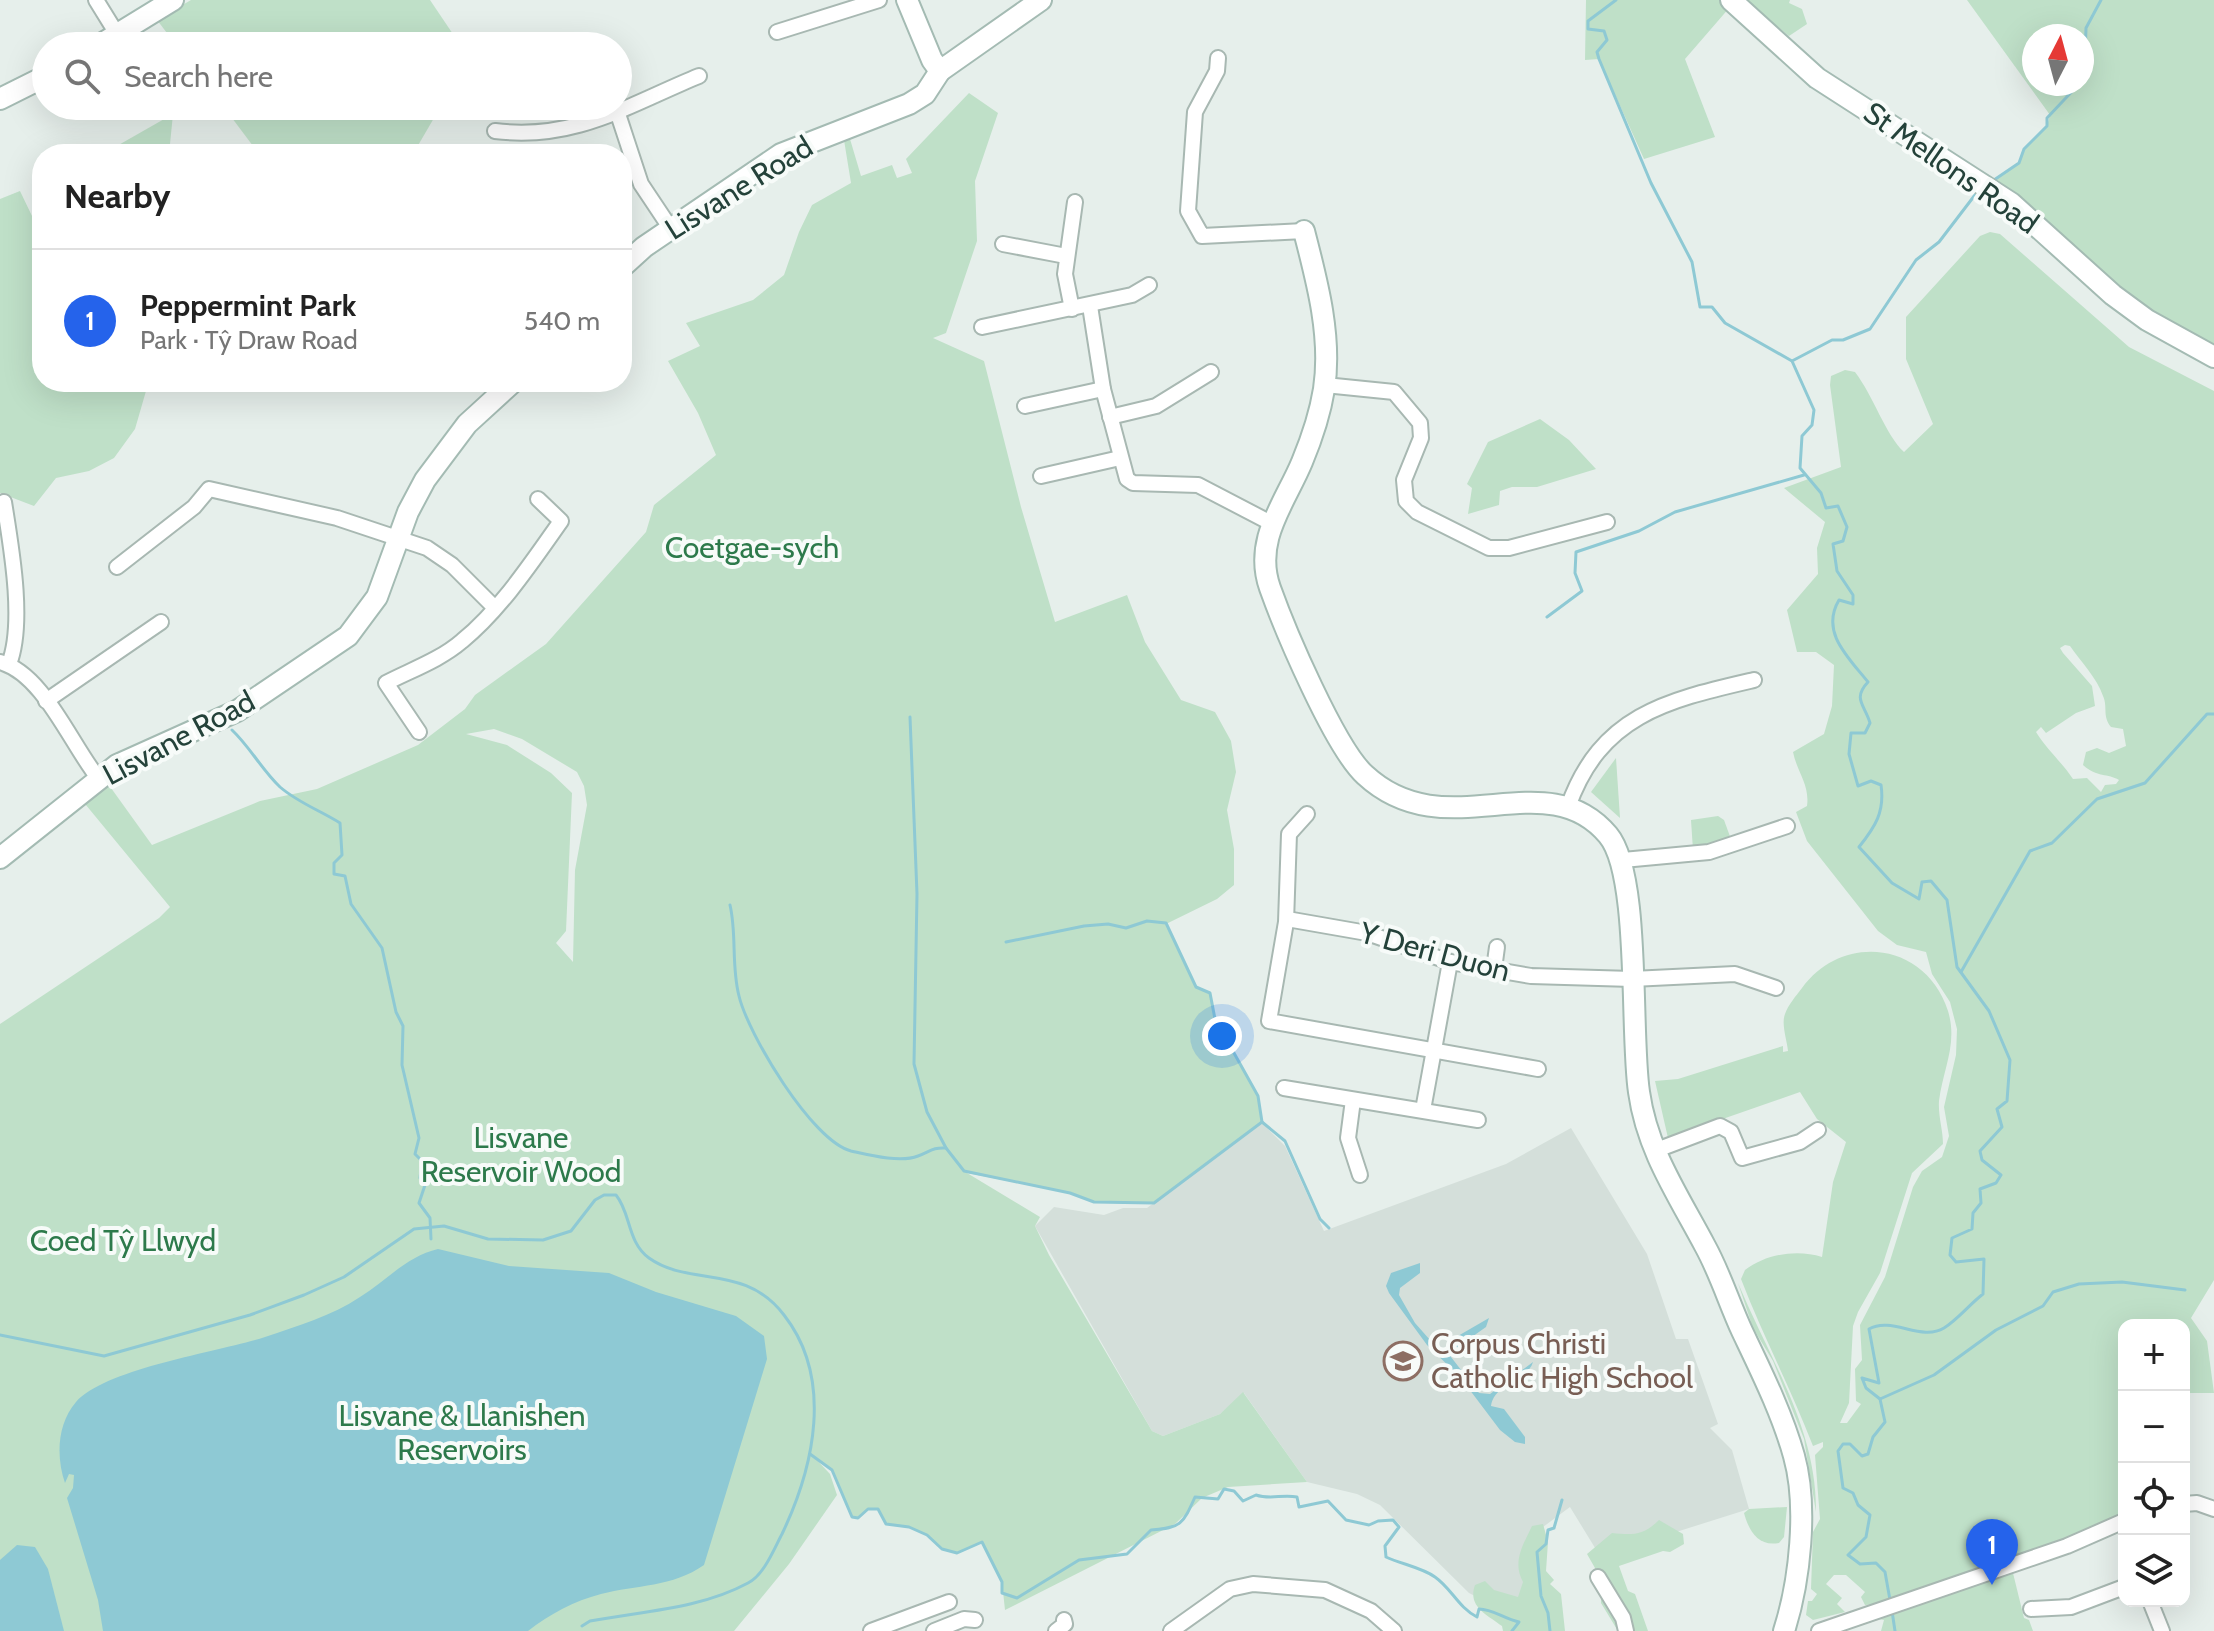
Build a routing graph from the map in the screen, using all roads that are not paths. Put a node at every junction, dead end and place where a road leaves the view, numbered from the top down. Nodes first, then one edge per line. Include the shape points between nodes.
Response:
1 (96, 0) edge
2 (173, 0) edge
3 (879, 0) edge
4 (907, 0) edge
5 (1041, 0) edge
6 (1731, 0) edge
7 (116, 32) edge
8 (120, 32) edge
9 (777, 32) dead end
10 (1218, 58) dead end
11 (940, 71) junction
12 (699, 76) dead end
13 (32, 83) edge
14 (0, 99) edge
15 (632, 105) edge
16 (591, 120) edge
17 (620, 120) edge
18 (495, 131) dead end
19 (628, 144) edge
20 (632, 157) edge
21 (1075, 202) dead end
22 (671, 229) junction
23 (1304, 231) joint
24 (1003, 244) dead end
25 (1066, 256) junction
26 (632, 259) edge
27 (1149, 285) dead end
28 (1090, 306) junction
29 (1072, 309) junction
30 (982, 327) dead end
31 (2214, 357) edge
32 (1211, 372) dead end
33 (1325, 385) junction
34 (1103, 389) junction
35 (502, 392) edge
36 (1025, 406) dead end
37 (1110, 417) junction
38 (1120, 458) junction
39 (1041, 476) dead end
40 (538, 499) dead end
41 (4, 502) dead end
42 (1607, 522) dead end
43 (1271, 523) junction
44 (398, 538) junction
45 (117, 567) dead end
46 (494, 607) junction
47 (161, 622) dead end
48 (4, 663) edge
49 (1754, 680) dead end
50 (46, 701) junction
51 (419, 732) dead end
52 (99, 779) junction
53 (1568, 807) junction
54 (1307, 814) dead end
55 (1787, 826) dead end
56 (0, 858) edge
57 (1623, 860) junction
58 (1287, 919) junction
59 (1497, 947) dead end
60 (1450, 962) junction
61 (1494, 969) junction
62 (1632, 979) junction
63 (1776, 988) dead end
64 (1434, 1052) junction
65 (1538, 1069) dead end
66 (1284, 1088) dead end
67 (1353, 1100) junction
68 (1423, 1110) junction
69 (1478, 1120) dead end
70 (1818, 1130) dead end
71 (1654, 1151) junction
72 (1360, 1175) dead end
73 (2190, 1504) edge
74 (2214, 1509) edge
75 (2118, 1524) edge
76 (1598, 1577) dead end
77 (2118, 1589) edge
78 (949, 1602) dead end
79 (2152, 1607) edge
80 (2031, 1609) dead end
81 (975, 1620) dead end
82 (878, 1628) edge
83 (942, 1630) edge
84 (903, 1631) edge
85 (1171, 1631) edge
86 (1394, 1631) edge
87 (1626, 1631) edge
88 (1786, 1631) edge
89 (1819, 1631) edge
90 (2162, 1631) edge

1 - 7 street
2 - 8 street
3 - 9 street
4 - 11 street
5 - 11 street, Lisvane Road
6 - 31 street, St Mellons Road via 1817,78 2011,203 2113,295
10 - 23 street via 1217,71 1195,112 1188,211 1192,221 1202,236
11 - 22 street, Lisvane Road via 917,99 795,147
12 - 15 street
13 - 14 street
16 - 18 street via 557,132
17 - 19 street
20 - 22 street via 641,184
21 - 25 street
22 - 26 street, Lisvane Road
23 - 33 street via 1318,287
24 - 25 street
25 - 29 street
27 - 28 street
28 - 29 street
28 - 34 street
29 - 30 street
32 - 37 street via 1156,406
33 - 42 street via 1394,392 1420,423 1421,438 1404,480 1406,501 1417,512 1489,548 1509,548
33 - 43 street via 1315,430
34 - 36 street
34 - 37 street
35 - 44 street, Lisvane Road via 443,454
37 - 38 street
38 - 39 street
38 - 43 street via 1133,483 1198,485
40 - 46 street via 561,521
41 - 48 street via 16,585 16,640
43 - 53 street via 1265,550 1268,584 1344,748 1362,773 1398,798 1437,809 1545,802
44 - 45 street via 337,518 209,489 194,507
44 - 46 street via 427,548 452,565
44 - 52 street, Lisvane Road via 377,597 348,636 237,711 140,752
46 - 51 street via 442,655 386,683
47 - 50 street
48 - 50 street via 33,682
49 - 53 street via 1665,702 1626,724 1592,759
50 - 52 street
52 - 56 street, Lisvane Road
53 - 57 street via 1603,829
54 - 58 street via 1289,834
55 - 57 street via 1709,852
57 - 62 street
58 - 60 street, Y Deri Duon via 1367,933
58 - 64 street via 1269,1021
59 - 61 street
60 - 61 street, Y Deri Duon
60 - 64 street
61 - 62 street, Y Deri Duon via 1547,978
62 - 63 street, Y Deri Duon via 1735,974
62 - 71 street via 1638,1087
64 - 65 street
64 - 68 street
66 - 67 street
67 - 68 street
67 - 72 street via 1348,1138
68 - 69 street
70 - 71 street via 1800,1142 1742,1158 1731,1132 1720,1126
71 - 88 street via 1719,1274 1794,1455 1798,1560
73 - 74 street
75 - 89 street
76 - 87 street
77 - 80 street via 2071,1607
78 - 82 street
79 - 90 street
81 - 83 street via 964,1619
82 - 84 street
85 - 86 street via 1230,1589 1253,1584 1325,1590 1371,1611

